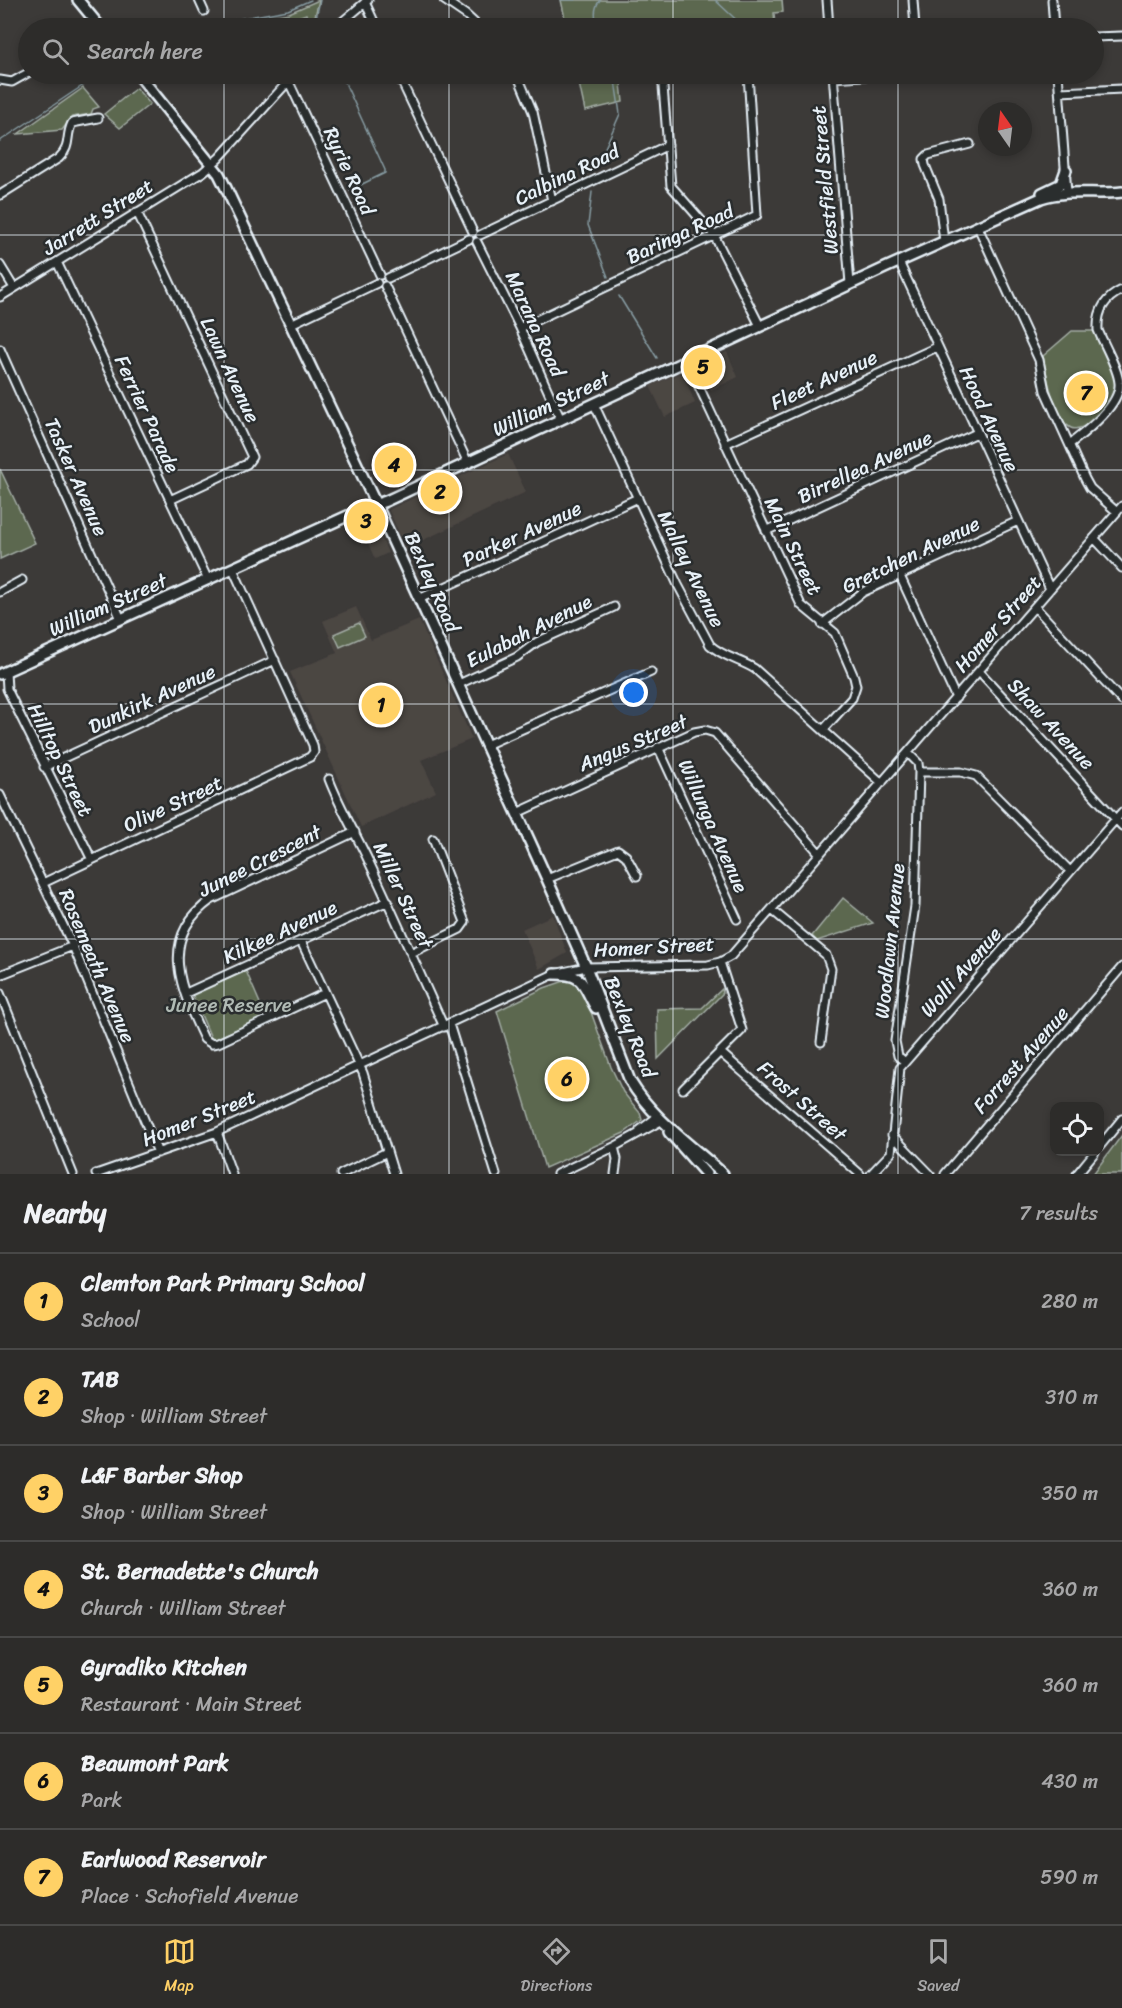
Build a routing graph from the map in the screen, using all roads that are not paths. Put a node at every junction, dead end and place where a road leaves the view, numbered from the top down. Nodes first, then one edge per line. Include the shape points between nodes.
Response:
1 (78, 0) edge
2 (199, 0) edge
3 (444, 0) edge
4 (826, 0) edge
5 (913, 0) edge
6 (1052, 0) edge
7 (367, 1) edge
8 (204, 11) dead end
9 (93, 18) edge
10 (347, 18) edge
11 (373, 18) edge
12 (469, 18) edge
13 (828, 18) edge
14 (914, 18) edge
15 (1053, 18) edge
16 (1122, 36) edge
17 (1104, 37) edge
18 (18, 79) edge
19 (0, 80) edge
20 (146, 84) edge
21 (284, 84) edge
22 (290, 84) edge
23 (403, 84) edge
24 (521, 84) edge
25 (663, 84) edge
26 (749, 84) edge
27 (834, 84) edge
28 (1059, 84) edge
29 (1122, 89) edge
30 (1060, 92) junction
31 (98, 118) dead end
32 (970, 144) dead end
33 (668, 145) junction
34 (212, 165) junction
35 (1066, 170) junction
36 (1122, 192) edge
37 (1067, 193) junction
38 (0, 195) edge
39 (552, 201) junction
40 (1020, 208) junction
41 (137, 212) junction
42 (978, 227) junction
43 (714, 236) junction
44 (475, 237) junction
45 (944, 243) junction
46 (57, 262) junction
47 (899, 262) junction
48 (0, 265) edge
49 (382, 281) junction
50 (850, 284) junction
51 (14, 288) junction
52 (1122, 290) edge
53 (0, 297) edge
54 (291, 324) junction
55 (760, 326) junction
56 (520, 328) junction
57 (937, 347) junction
58 (0, 349) edge
59 (687, 361) junction
60 (594, 404) junction
61 (561, 420) junction
62 (977, 433) junction
63 (725, 444) junction
64 (1070, 444) junction
65 (468, 463) junction
66 (638, 498) junction
67 (170, 500) junction
68 (376, 504) junction
69 (1120, 509) edge
70 (1018, 521) junction
71 (766, 531) junction
72 (1094, 538) junction
73 (1122, 568) edge
74 (233, 569) junction
75 (900, 576) junction
76 (22, 580) dead end
77 (208, 580) junction
78 (1050, 590) junction
79 (0, 592) edge
80 (419, 599) junction
81 (614, 607) dead end
82 (1035, 607) junction
83 (122, 619) junction
84 (822, 624) junction
85 (275, 660) junction
86 (979, 671) junction
87 (651, 672) dead end
88 (3, 673) edge
89 (459, 684) junction
90 (956, 698) junction
91 (1122, 701) edge
92 (823, 730) junction
93 (486, 745) junction
94 (658, 747) junction
95 (908, 753) junction
96 (44, 767) junction
97 (919, 772) junction
98 (329, 779) dead end
99 (882, 783) junction
100 (0, 795) edge
101 (1122, 812) edge
102 (517, 813) junction
103 (1116, 819) junction
104 (1122, 826) edge
105 (355, 832) junction
106 (433, 840) dead end
107 (820, 854) junction
108 (92, 860) junction
109 (1070, 872) junction
110 (637, 876) dead end
111 (547, 879) junction
112 (43, 883) junction
113 (387, 901) junction
114 (772, 910) junction
115 (737, 919) dead end
116 (301, 940) junction
117 (74, 946) junction
118 (411, 953) junction
119 (720, 962) junction
120 (586, 967) junction
121 (1122, 967) edge
122 (554, 974) junction
123 (0, 975) edge
124 (0, 993) edge
125 (186, 993) junction
126 (325, 993) junction
127 (604, 1016) junction
128 (446, 1025) junction
129 (821, 1042) dead end
130 (721, 1053) junction
131 (905, 1062) junction
132 (359, 1066) junction
133 (684, 1089) dead end
134 (1122, 1119) edge
135 (660, 1120) junction
136 (217, 1132) junction
137 (892, 1135) junction
138 (1104, 1141) edge
139 (614, 1147) junction
140 (387, 1152) junction
141 (158, 1153) junction
142 (1092, 1156) edge
143 (73, 1174) edge
144 (96, 1174) edge
145 (232, 1174) edge
146 (340, 1174) edge
147 (394, 1174) edge
148 (496, 1174) edge
149 (557, 1174) edge
150 (615, 1174) edge
151 (706, 1174) edge
152 (723, 1174) edge
153 (860, 1174) edge
154 (871, 1174) edge
155 (930, 1174) edge
156 (945, 1174) edge
157 (1077, 1174) edge

1 - 9 main road
2 - 8 street
3 - 12 street
4 - 13 street
5 - 14 street
6 - 15 street
7 - 10 street
7 - 11 street
16 - 17 street
18 - 19 street
20 - 34 main road, Bexley Road
21 - 34 street, Jarrett Street
22 - 49 street, Ryrie Road
23 - 44 street, Marana Road
24 - 39 street via 533,112
25 - 33 street
26 - 43 street, Baringa Road via 757,215
27 - 50 street, Westfield Street
28 - 30 street
29 - 30 street
30 - 35 street
31 - 38 street via 72,123 65,152
32 - 45 street via 924,159 939,198
33 - 39 street, Calbina Road
33 - 43 street via 671,186
34 - 41 street, Jarrett Street
34 - 54 main road, Bexley Road
35 - 37 street
35 - 40 main road via 1061,184 1025,201
36 - 37 main road, William Street
37 - 40 main road, William Street
39 - 44 street, Calbina Road
40 - 42 main road, William Street
41 - 46 street, Jarrett Street
41 - 67 street, Lawn Avenue via 252,457 247,464
42 - 45 main road, William Street
42 - 64 street via 1039,360 1045,391
43 - 55 street
43 - 56 street, Baringa Road
44 - 49 street, Calbina Road
44 - 56 street, Marana Road
45 - 47 main road, William Street
46 - 51 street, Jarrett Street
46 - 67 street, Ferrier Parade
47 - 50 main road, William Street
47 - 57 street, Hood Avenue
48 - 51 street
49 - 54 street, Calbina Road
49 - 65 street, Ryrie Road
50 - 55 main road, William Street
51 - 53 street, Jarrett Street
52 - 64 street via 1103,304 1098,323 1119,380 1119,392
54 - 68 main road, Bexley Road
55 - 59 main road, William Street
56 - 61 street, Marana Road
57 - 62 street, Hood Avenue
57 - 63 street, Fleet Avenue
58 - 83 street, Tasker Avenue
59 - 60 main road, William Street
59 - 63 street, Main Street
60 - 61 main road, William Street
60 - 66 street, Malley Avenue
61 - 65 main road, William Street
62 - 70 street, Hood Avenue
62 - 71 street, Birrellea Avenue
63 - 71 street, Main Street
64 - 69 street via 1090,488
65 - 68 main road, William Street
66 - 80 street, Parker Avenue
66 - 92 street, Malley Avenue via 710,645 755,669
67 - 77 street, Ferrier Parade
68 - 74 main road, William Street
68 - 80 main road, Bexley Road
69 - 72 street, Homer Street
70 - 75 street, Gretchen Avenue
70 - 78 street, Hood Avenue
71 - 84 street, Main Street via 801,605
72 - 73 street
72 - 78 street, Homer Street
74 - 77 main road, William Street
74 - 85 street
75 - 84 street, Gretchen Avenue via 857,596
75 - 90 street
76 - 79 street
77 - 83 main road, William Street
78 - 82 street, Homer Street
80 - 89 main road, Bexley Road
81 - 89 street, Eulabah Avenue
82 - 86 street, Homer Street
82 - 91 street
83 - 88 main road, William Street
84 - 92 street, Main Street via 835,633 856,682 852,698
85 - 96 street, Dunkirk Avenue
85 - 108 street, Olive Street via 313,746 310,758
86 - 90 street, Homer Street
86 - 103 street, Shaw Avenue
87 - 93 street
88 - 96 street, Hilltop Street
89 - 93 main road, Bexley Road
90 - 95 street, Homer Street
92 - 99 street, Malley Avenue
93 - 102 main road, Bexley Road
94 - 102 street, Angus Street
94 - 107 street, Angus Street via 694,732 715,733
94 - 115 street, Willunga Avenue
95 - 97 street via 918,763
95 - 99 street, Homer Street
96 - 108 street, Hilltop Street
97 - 109 street via 976,776
97 - 131 street, Woodlawn Avenue via 915,906 896,1041 898,1056
98 - 105 street, Miller Street
99 - 107 street, Homer Street
100 - 112 street, Rosemeath Avenue
101 - 103 street, Wolli Avenue
102 - 111 main road, Bexley Road
103 - 104 street, Shaw Avenue
103 - 109 street, Wolli Avenue
105 - 113 street, Miller Street
105 - 125 street, Junee Crescent via 200,907 188,922 179,946 178,968
106 - 118 street via 465,922 460,929
107 - 114 street, Homer Street
108 - 112 street, Olive Street
109 - 131 street, Wolli Avenue
110 - 111 street via 618,849
111 - 120 main road, Bexley Road
112 - 117 street, Rosemeath Avenue
113 - 116 street, Kilkee Avenue
113 - 118 street, Miller Street
114 - 119 street, Homer Street via 736,952
114 - 129 street via 830,962
116 - 125 street, Kilkee Avenue
116 - 126 street
117 - 123 street
117 - 141 street, Rosemeath Avenue
118 - 128 street, Miller Street
119 - 120 street, Homer Street
119 - 130 street via 742,1030
120 - 122 street, Homer Street
120 - 127 main road, Bexley Road
121 - 156 street, Forrest Avenue
122 - 127 main road via 581,980
122 - 128 street, Homer Street
124 - 143 street
125 - 126 street, Junee Crescent via 204,1039 212,1044
126 - 132 street
127 - 135 main road, Bexley Road via 630,1081
128 - 132 street, Homer Street
128 - 148 street, Miller Street
130 - 133 street
130 - 153 street, Frost Street
131 - 137 street, Wolli Avenue via 899,1071
132 - 136 street, Homer Street
132 - 140 street
134 - 138 street
135 - 139 street
135 - 151 main road, Bexley Road
135 - 152 main road, Bexley Road
136 - 141 street, Homer Street
136 - 145 street
137 - 154 street, Wolli Avenue via 889,1156
137 - 155 street
139 - 149 street
139 - 150 street
140 - 146 street
140 - 147 street
141 - 144 street, Homer Street
142 - 157 street

